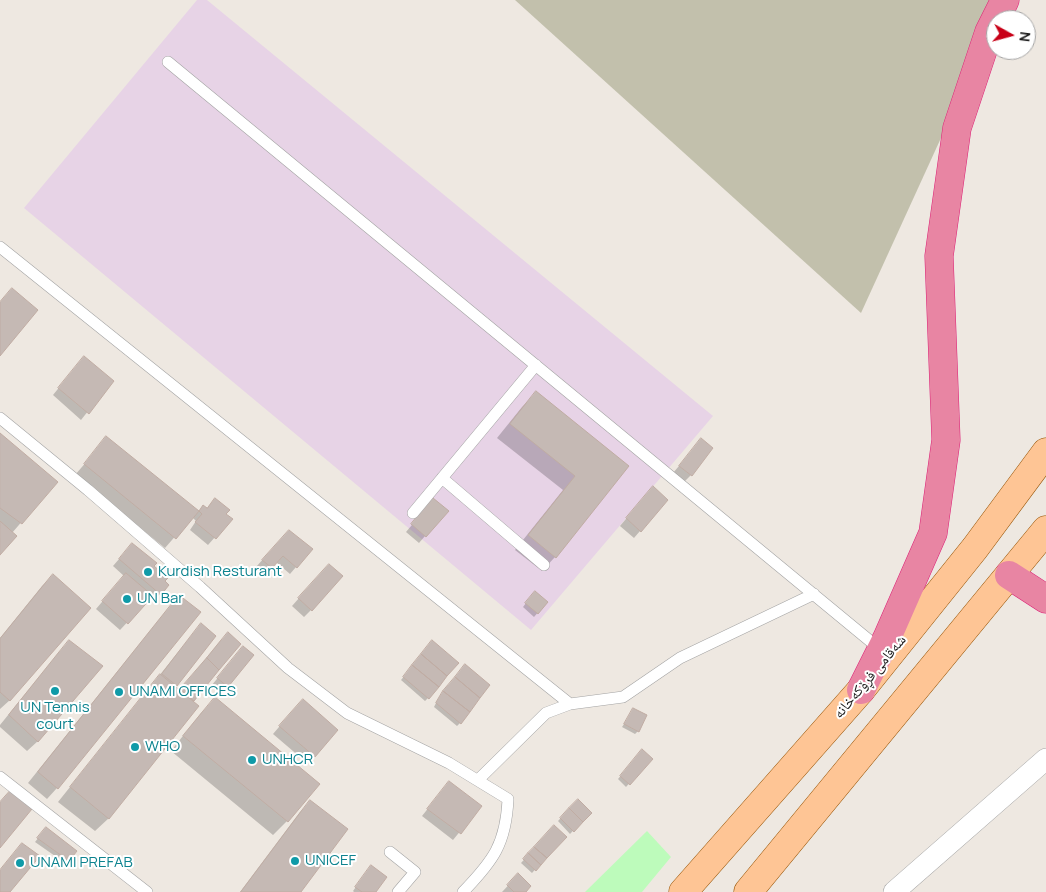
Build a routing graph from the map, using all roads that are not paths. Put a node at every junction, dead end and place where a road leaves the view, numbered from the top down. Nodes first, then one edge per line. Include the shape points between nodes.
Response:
1 (1005, 0) edge
2 (168, 62) dead end
3 (0, 247) edge
4 (536, 365) junction
5 (0, 418) edge
6 (1046, 452) edge
7 (442, 478) junction
8 (414, 513) dead end
9 (1046, 530) edge
10 (975, 548) junction
11 (544, 565) dead end
12 (1009, 575) junction
13 (814, 594) junction
14 (1046, 599) edge
15 (881, 650) junction
16 (861, 690) junction
17 (570, 704) junction
18 (1046, 759) edge
19 (0, 777) edge
20 (478, 780) junction
21 (390, 852) dead end
22 (146, 892) edge
23 (398, 892) edge
24 (463, 892) edge
25 (683, 892) edge
26 (748, 892) edge
27 (894, 892) edge

1 - 15 highway via 989,32 957,128 939,256 946,440 933,532
2 - 4 lane
3 - 17 lane
4 - 7 lane
4 - 13 lane
5 - 20 lane via 200,587 288,668 347,713
6 - 10 main road, شەقامی فڕۆکەخانە
7 - 8 lane
7 - 11 lane
9 - 12 main road
10 - 12 main road
10 - 16 main road, شەقامی فڕۆکەخانە
12 - 14 highway
12 - 26 main road
13 - 15 lane
13 - 17 lane via 680,658 623,697
15 - 16 highway
16 - 25 main road, شەقامی فڕۆکەخانە
17 - 20 lane via 546,713
18 - 27 street
19 - 22 lane
20 - 24 lane via 508,799 507,819 495,856
21 - 23 lane via 415,872

